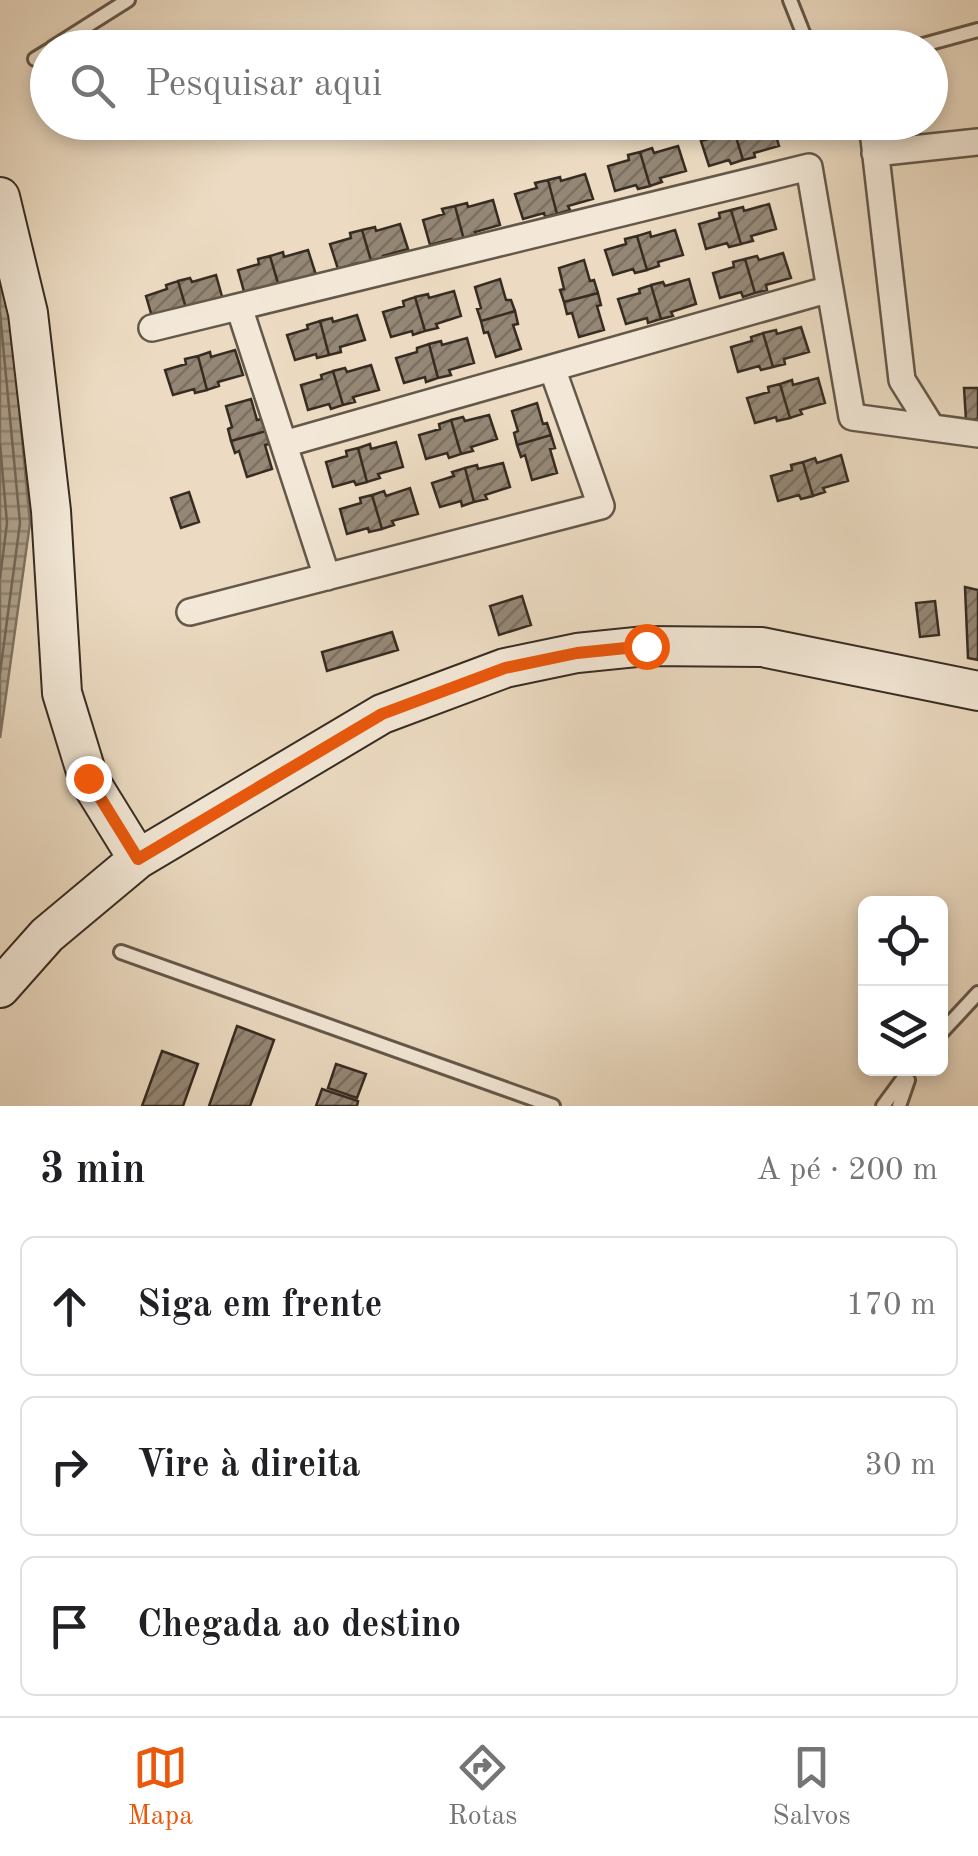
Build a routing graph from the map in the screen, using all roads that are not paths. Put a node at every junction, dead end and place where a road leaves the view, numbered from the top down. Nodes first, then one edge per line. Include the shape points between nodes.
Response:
1 (128, 0) edge
2 (790, 0) edge
3 (80, 30) edge
4 (802, 30) edge
5 (978, 30) edge
6 (948, 38) edge
7 (874, 140) edge
8 (978, 142) edge
9 (875, 154) junction
10 (0, 197) edge
11 (830, 288) junction
12 (239, 307) junction
13 (152, 328) dead end
14 (552, 368) junction
15 (932, 428) junction
16 (978, 434) edge
17 (284, 444) junction
18 (328, 577) junction
19 (190, 612) dead end
20 (978, 691) edge
21 (138, 859) junction
22 (120, 952) dead end
23 (0, 988) edge
24 (978, 993) edge
25 (948, 1025) edge
26 (906, 1076) edge
27 (909, 1076) edge
28 (553, 1106) edge
29 (882, 1106) edge
30 (899, 1106) edge

1 - 3 lane
2 - 4 lane
5 - 6 lane
7 - 9 street
8 - 9 street
9 - 15 street via 902,380
10 - 21 street via 28,313 51,511 62,693 88,778
11 - 12 street via 809,168
11 - 14 street
11 - 15 street via 852,418
12 - 13 street
12 - 17 street
14 - 17 street
14 - 18 street via 601,506
15 - 16 street
17 - 18 street
18 - 19 street
20 - 21 street via 762,646 577,653 523,664 382,714
21 - 23 street via 47,935
22 - 28 lane
24 - 25 lane
26 - 29 lane
27 - 30 lane

